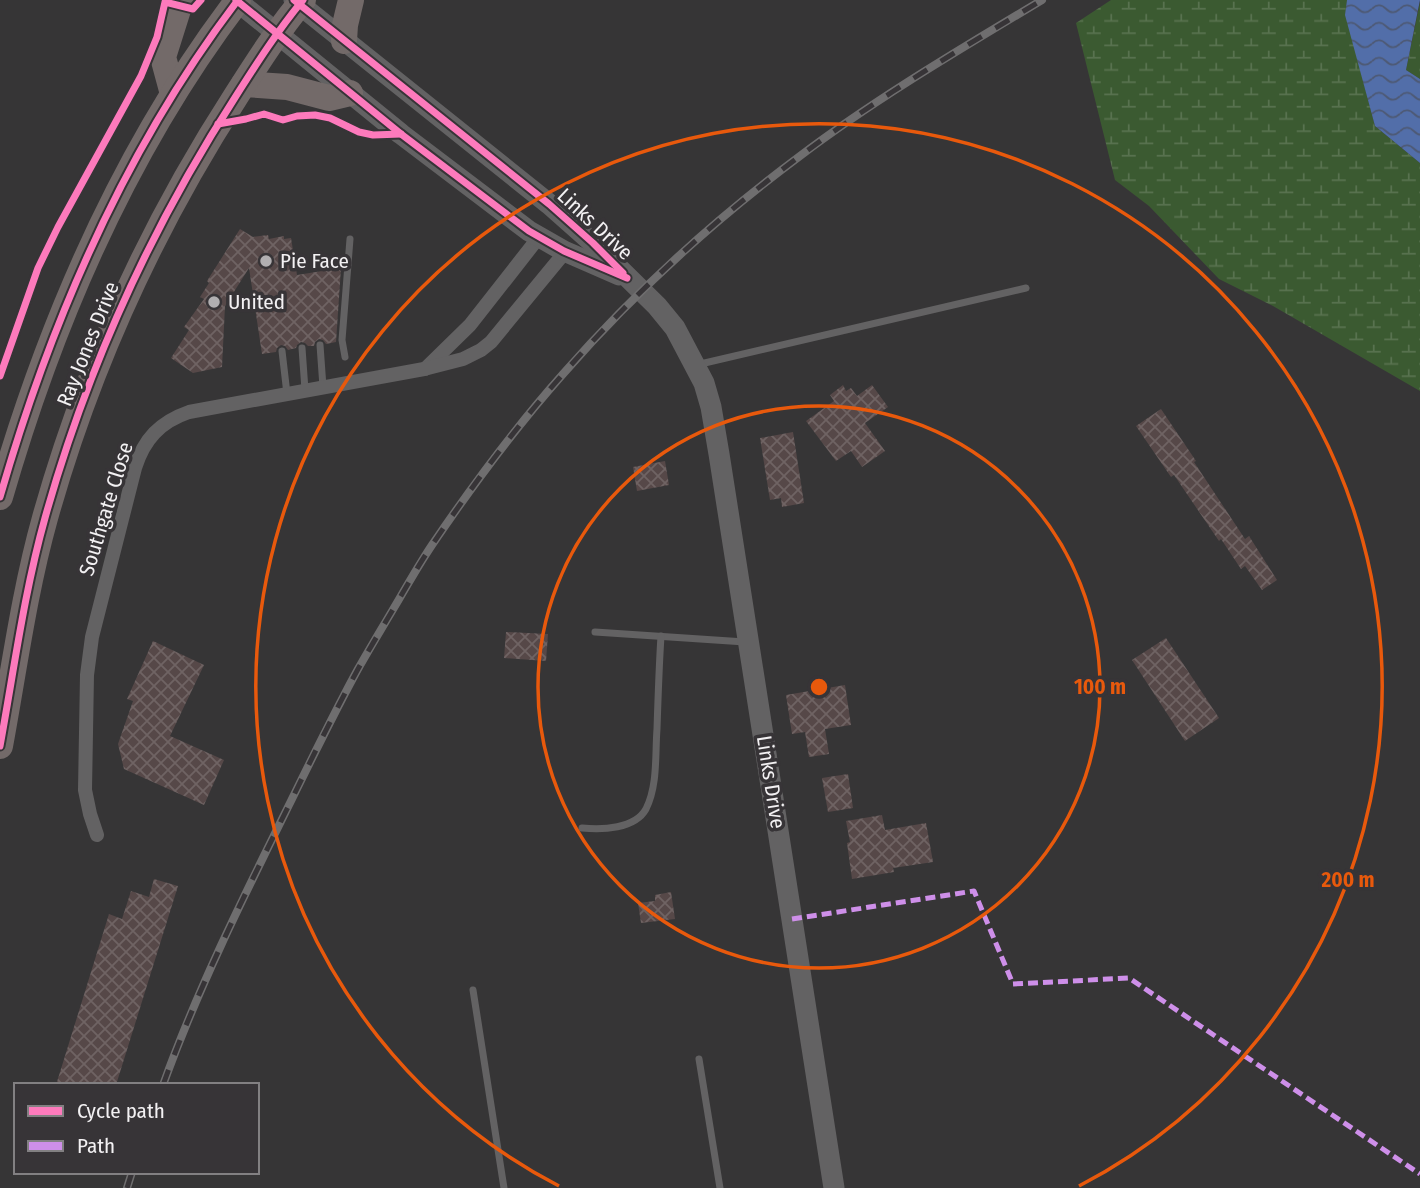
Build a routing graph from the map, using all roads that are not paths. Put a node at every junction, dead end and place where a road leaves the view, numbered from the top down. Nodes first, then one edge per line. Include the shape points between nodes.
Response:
1 (181, 0) edge
2 (237, 0) edge
3 (351, 0) edge
4 (299, 1) edge
5 (278, 34) junction
6 (344, 41) junction
7 (244, 84) junction
8 (350, 93) junction
9 (173, 94) junction
10 (567, 220) junction
11 (539, 237) junction
12 (350, 239) dead end
13 (565, 252) junction
14 (627, 278) junction
15 (1026, 288) dead end
16 (320, 345) dead end
17 (302, 348) dead end
18 (282, 351) dead end
19 (345, 358) dead end
20 (695, 365) junction
21 (424, 369) junction
22 (323, 387) junction
23 (305, 390) junction
24 (286, 394) junction
25 (0, 497) edge
26 (595, 632) dead end
27 (661, 636) junction
28 (749, 642) junction
29 (1, 739) edge
30 (582, 828) dead end
31 (97, 835) dead end
32 (473, 990) dead end
33 (699, 1059) dead end
34 (504, 1188) edge
35 (720, 1188) edge
36 (834, 1188) edge

1 - 9 highway via 163,57
2 - 5 street, Links Drive
2 - 9 highway, Ray Jones Drive
3 - 6 highway
4 - 5 highway, Ray Jones Drive
4 - 6 street, Links Drive
5 - 7 highway, Ray Jones Drive
5 - 8 street, Links Drive
6 - 10 street, Links Drive
7 - 8 highway via 288,87 329,98
7 - 29 highway, Ray Jones Drive via 148,248 76,420 45,518
8 - 11 street, Links Drive
9 - 25 highway, Ray Jones Drive via 120,187 74,287 40,370
10 - 11 street
10 - 13 street
10 - 14 street, Links Drive
11 - 13 street, Links Drive
11 - 21 street via 470,325
12 - 19 lane via 342,340
13 - 14 street, Links Drive
13 - 21 street, Southgate Close via 486,346 463,359
14 - 20 street, Links Drive via 668,319
15 - 20 lane
16 - 22 lane
17 - 23 lane
18 - 24 lane
20 - 28 street, Links Drive via 715,430
21 - 22 street, Southgate Close
22 - 23 street, Southgate Close
23 - 24 street, Southgate Close
24 - 31 street, Southgate Close via 177,416 156,431 140,451 92,637 87,675 85,790
26 - 27 lane
27 - 28 lane
27 - 30 lane via 653,783 645,810 621,826
28 - 36 street, Links Drive
32 - 34 lane
33 - 35 lane

